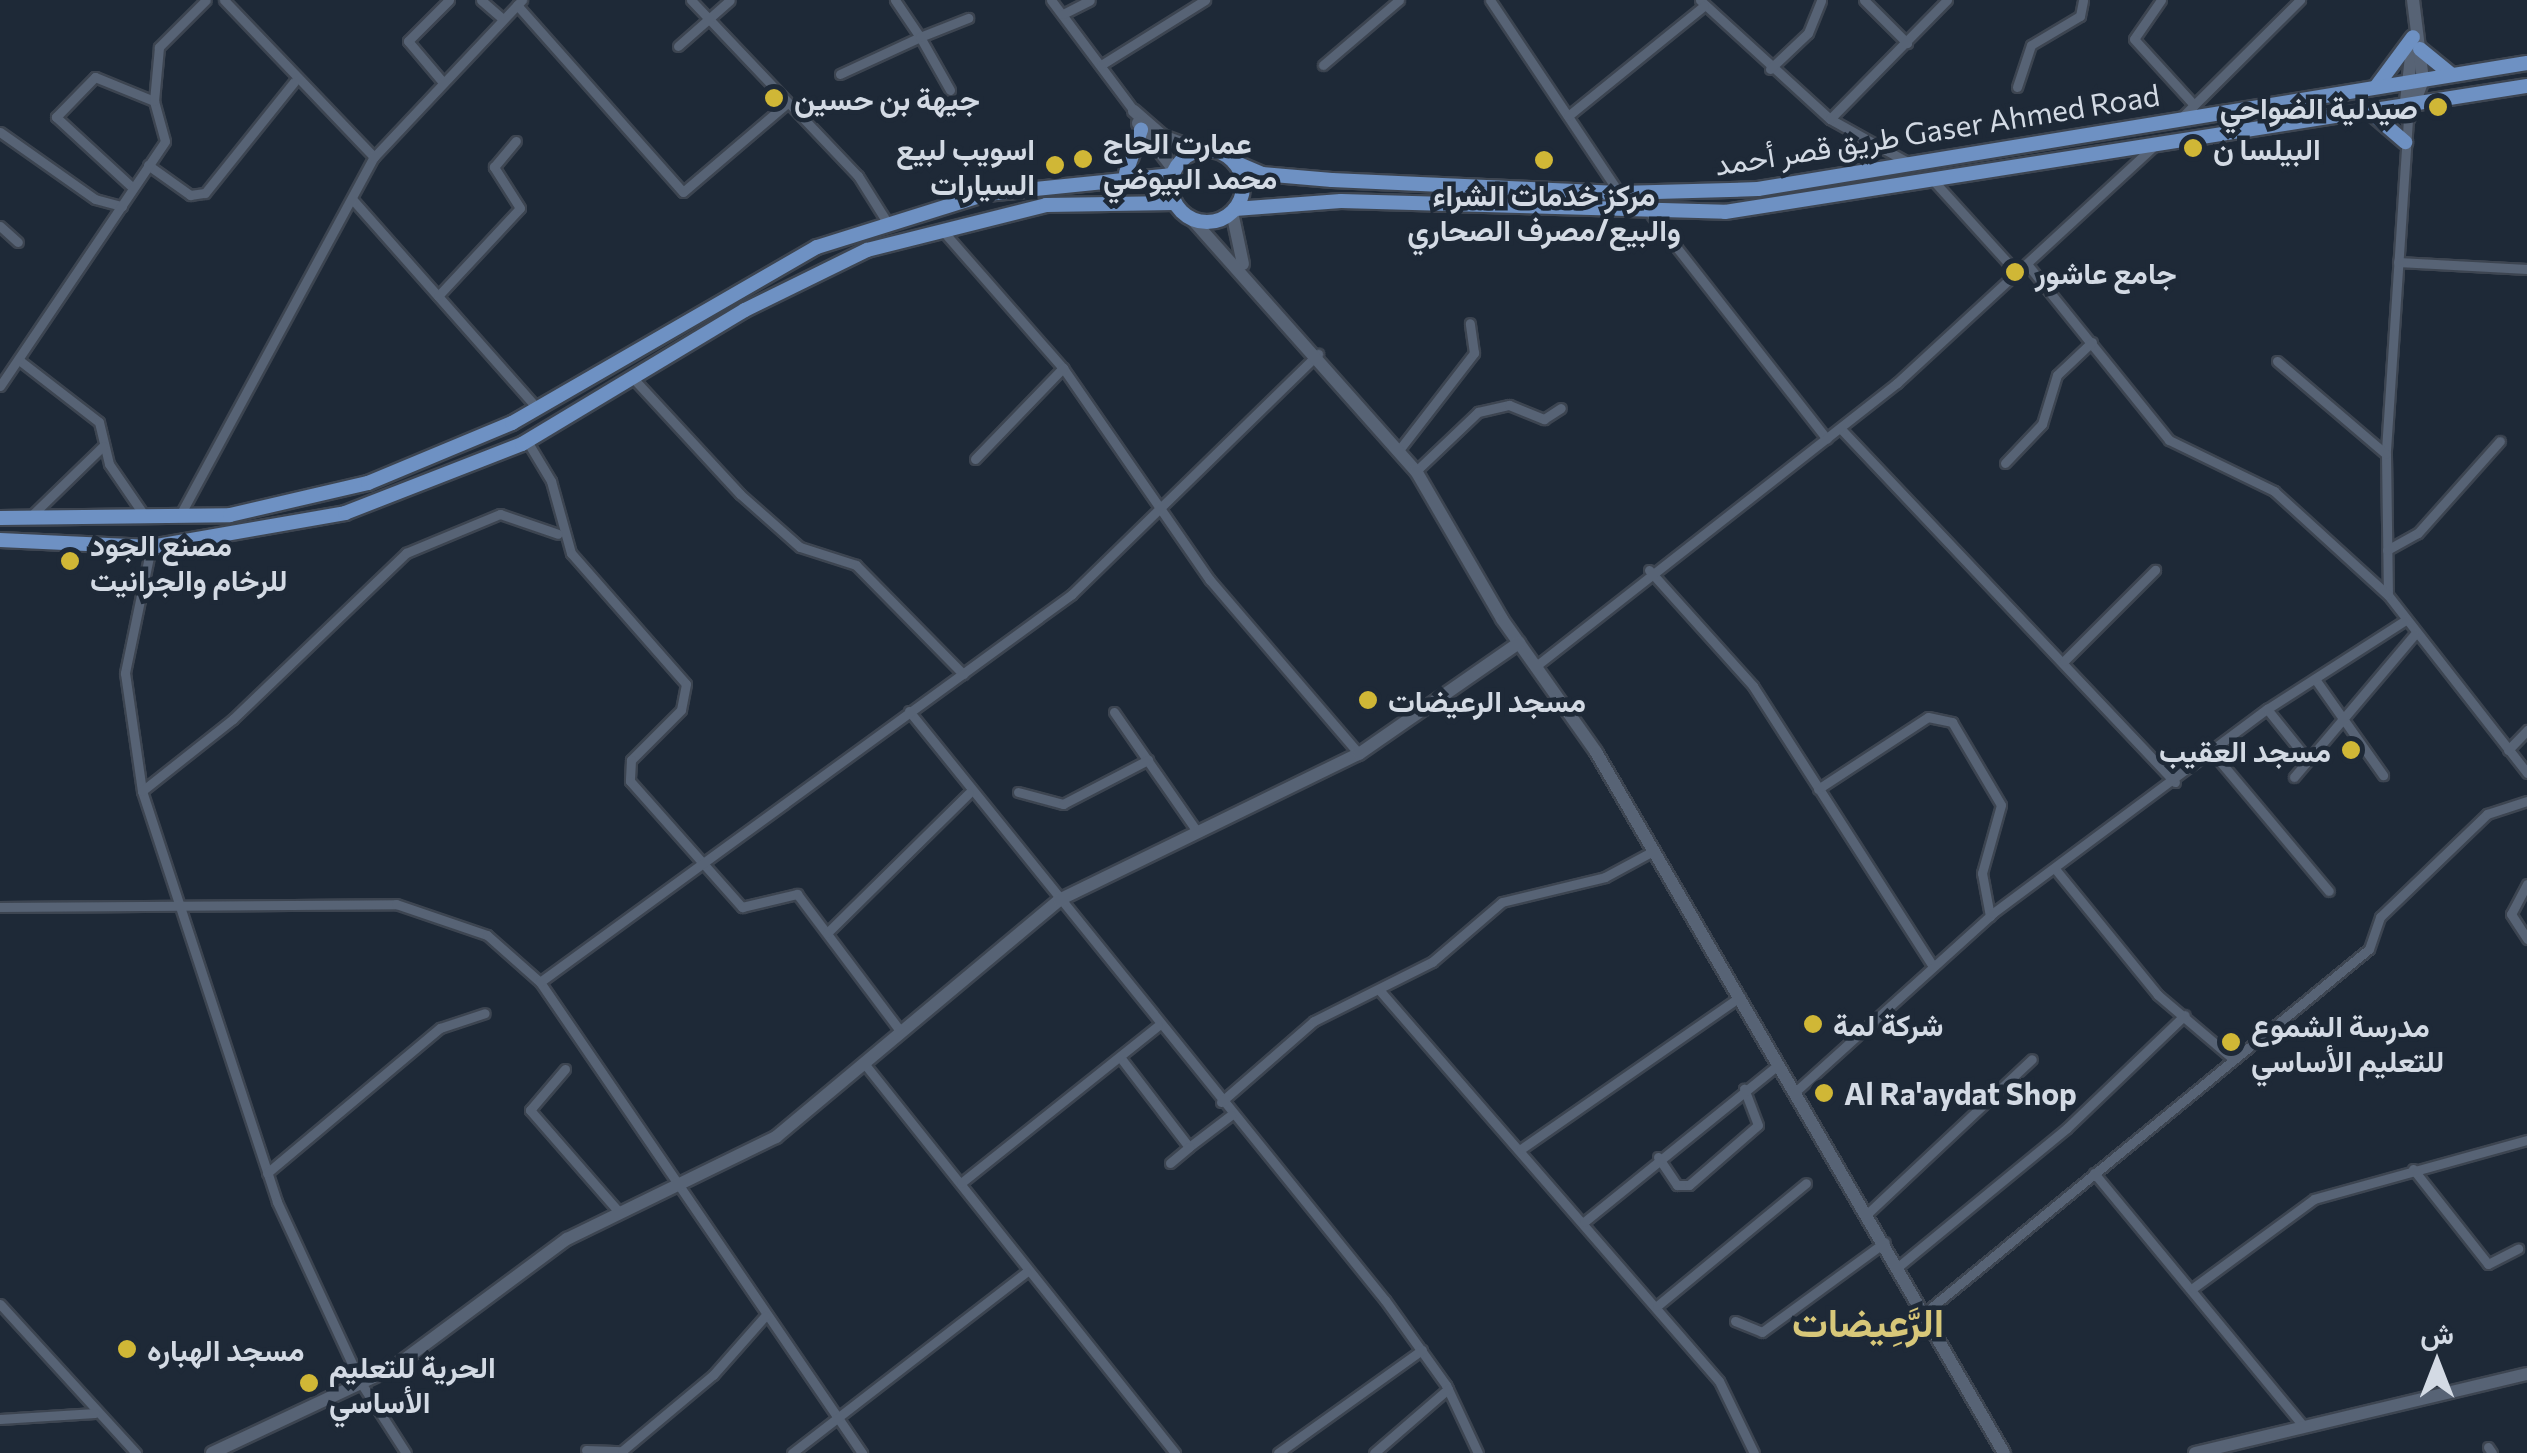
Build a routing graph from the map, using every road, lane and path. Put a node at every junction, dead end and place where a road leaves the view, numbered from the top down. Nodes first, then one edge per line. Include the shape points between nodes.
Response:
1 (206, 0) edge
2 (224, 0) edge
3 (449, 0) edge
4 (481, 0) edge
5 (691, 0) edge
6 (730, 0) edge
7 (895, 0) edge
8 (1051, 0) edge
9 (1090, 0) edge
10 (1205, 0) edge
11 (1400, 0) edge
12 (1490, 0) edge
13 (1821, 0) edge
14 (1864, 0) edge
15 (1947, 0) edge
16 (2082, 0) edge
17 (2160, 0) edge
18 (2300, 0) edge
19 (2413, 0) edge
20 (520, 2) edge
21 (1702, 3) edge
22 (1063, 14) junction
23 (502, 18) junction
24 (968, 18) dead end
25 (709, 20) junction
26 (920, 37) junction
27 (2416, 39) junction
28 (1907, 44) junction
29 (678, 46) dead end
30 (2527, 63) edge
31 (1101, 65) junction
32 (1322, 65) dead end
33 (1770, 69) junction
34 (840, 74) dead end
35 (2453, 76) junction
36 (441, 80) junction
37 (2416, 81) junction
38 (294, 82) junction
39 (2527, 86) edge
40 (2017, 87) dead end
41 (2376, 87) junction
42 (950, 90) dead end
43 (154, 101) junction
44 (785, 105) junction
45 (2194, 105) junction
46 (2409, 109) junction
47 (1134, 111) junction
48 (2369, 111) junction
49 (1568, 116) junction
50 (1830, 119) junction
51 (2180, 120) junction
52 (1142, 130) junction
53 (0, 132) edge
54 (516, 140) dead end
55 (2405, 142) junction
56 (2158, 144) junction
57 (1203, 150) junction
58 (374, 158) junction
59 (1234, 162) junction
60 (148, 164) junction
61 (1910, 164) junction
62 (1126, 173) junction
63 (1174, 173) junction
64 (1932, 180) junction
65 (133, 188) junction
66 (1619, 193) junction
67 (353, 200) junction
68 (1175, 203) junction
69 (122, 206) junction
70 (1234, 210) junction
71 (1652, 216) junction
72 (1192, 219) junction
73 (887, 222) junction
74 (0, 226) edge
75 (940, 228) junction
76 (18, 242) dead end
77 (2398, 262) junction
78 (2028, 264) junction
79 (1244, 266) junction
80 (2527, 269) edge
81 (2018, 274) junction
82 (438, 296) junction
83 (1470, 323) dead end
84 (2092, 342) junction
85 (1319, 353) junction
86 (20, 360) junction
87 (2277, 361) dead end
88 (1063, 368) junction
89 (632, 377) junction
90 (0, 386) edge
91 (537, 408) junction
92 (1560, 408) dead end
93 (1841, 429) junction
94 (1827, 439) junction
95 (527, 441) junction
96 (2500, 441) dead end
97 (103, 446) junction
98 (1400, 450) junction
99 (2386, 454) junction
100 (974, 458) dead end
101 (2005, 462) dead end
102 (1416, 471) junction
103 (1161, 512) junction
104 (0, 518) edge
105 (178, 520) junction
106 (26, 521) junction
107 (148, 522) junction
108 (558, 534) junction
109 (3, 545) edge
110 (150, 546) junction
111 (2387, 550) junction
112 (1648, 570) junction
113 (2155, 570) dead end
114 (2388, 595) junction
115 (2404, 621) junction
116 (2414, 635) junction
117 (1519, 643) junction
118 (2064, 660) junction
119 (1536, 666) junction
120 (963, 674) junction
121 (2315, 678) junction
122 (2268, 708) junction
123 (910, 711) junction
124 (1114, 712) dead end
125 (2345, 717) junction
126 (2527, 730) edge
127 (2508, 750) junction
128 (2212, 753) junction
129 (1359, 754) junction
130 (1148, 760) junction
131 (2308, 760) junction
132 (2527, 773) edge
133 (2382, 775) dead end
134 (2294, 777) dead end
135 (2175, 782) junction
136 (1818, 789) junction
137 (142, 791) junction
138 (1018, 792) dead end
139 (969, 793) junction
140 (2527, 801) edge
141 (1196, 830) junction
142 (1653, 851) junction
143 (702, 864) junction
144 (2056, 870) junction
145 (2527, 884) edge
146 (2329, 892) dead end
147 (1059, 900) junction
148 (174, 905) junction
149 (0, 907) edge
150 (1990, 916) junction
151 (827, 934) junction
152 (2527, 939) edge
153 (1932, 965) junction
154 (540, 982) junction
155 (1380, 992) junction
156 (1740, 997) junction
157 (485, 1013) dead end
158 (2185, 1015) junction
159 (1158, 1026) junction
160 (901, 1032) junction
161 (1120, 1056) junction
162 (2232, 1058) junction
163 (2032, 1059) dead end
164 (1779, 1064) junction
165 (866, 1067) junction
166 (566, 1069) dead end
167 (1744, 1089) junction
168 (1795, 1092) junction
169 (1221, 1102) junction
170 (1231, 1115) junction
171 (2527, 1140) edge
172 (1189, 1147) junction
173 (1521, 1149) junction
174 (1658, 1156) junction
175 (1170, 1163) dead end
176 (2413, 1170) junction
177 (2094, 1173) junction
178 (267, 1174) junction
179 (961, 1183) junction
180 (1806, 1183) dead end
181 (677, 1188) junction
182 (619, 1212) junction
183 (1867, 1214) junction
184 (1584, 1222) junction
185 (1885, 1242) junction
186 (2518, 1249) dead end
187 (1900, 1266) junction
188 (1026, 1272) junction
189 (2193, 1288) junction
190 (0, 1304) edge
191 (1657, 1306) junction
192 (1927, 1311) junction
193 (765, 1316) junction
194 (1735, 1320) dead end
195 (1422, 1350) junction
196 (2527, 1374) edge
197 (361, 1383) junction
198 (1448, 1389) junction
199 (94, 1414) junction
200 (837, 1417) junction
201 (0, 1419) edge
202 (2303, 1426) junction
203 (124, 1442) junction
204 (586, 1450) dead end
205 (112, 1453) edge
206 (136, 1453) edge
207 (212, 1453) edge
208 (406, 1453) edge
209 (792, 1453) edge
210 (862, 1453) edge
211 (1175, 1453) edge
212 (1278, 1453) edge
213 (1374, 1453) edge
214 (1478, 1453) edge
215 (1754, 1453) edge
216 (2004, 1453) edge
217 (2194, 1453) edge

1 - 43 street via 159,47
2 - 38 street
3 - 36 street via 408,41
4 - 23 street
5 - 25 street
6 - 25 street
7 - 26 street
8 - 22 street
9 - 22 street
10 - 31 street
11 - 32 street
12 - 49 street
13 - 33 street via 1808,33
14 - 28 street
15 - 28 street
16 - 40 street via 2080,16 2031,45
17 - 45 street via 2134,39
18 - 45 street
19 - 27 street
20 - 23 street
20 - 44 street via 683,192
21 - 33 street
21 - 49 street
22 - 31 street
23 - 36 street
24 - 26 street
25 - 29 street
25 - 44 street
26 - 34 street
26 - 42 street
27 - 35 main road
27 - 37 street
27 - 41 main road
28 - 50 street
30 - 35 main road, طريق قصر أحمد Gaser Ahmed Road
31 - 47 street
33 - 50 street
35 - 37 main road, طريق قصر أحمد Gaser Ahmed Road
36 - 58 street
37 - 41 main road, طريق قصر أحمد Gaser Ahmed Road
37 - 46 street
38 - 58 street
38 - 60 street via 204,193 190,195
39 - 46 main road, طريق قصر أحمد Gaser Ahmed Road
41 - 51 main road, طريق قصر أحمد Gaser Ahmed Road
43 - 60 street via 166,131
43 - 65 street via 96,77 56,117
44 - 73 street via 858,176
45 - 51 street
46 - 48 main road, طريق قصر أحمد Gaser Ahmed Road
46 - 55 street
47 - 52 street
47 - 57 street via 1163,136
48 - 55 main road
48 - 56 main road, طريق قصر أحمد Gaser Ahmed Road
49 - 66 street
50 - 61 street
51 - 61 main road, طريق قصر أحمد Gaser Ahmed Road
52 - 62 main road
52 - 63 street
53 - 69 street via 95,199
54 - 82 street via 494,166 520,208
55 - 77 street
56 - 64 main road, طريق قصر أحمد Gaser Ahmed Road
56 - 78 street
57 - 59 main road
57 - 63 main road
58 - 67 street
59 - 66 main road, طريق قصر أحمد Gaser Ahmed Road via 1283,177
59 - 70 main road via 1243,185
60 - 65 street
61 - 66 main road, طريق قصر أحمد Gaser Ahmed Road via 1758,189
62 - 63 main road
62 - 73 main road
63 - 68 main road
64 - 71 main road, طريق قصر أحمد Gaser Ahmed Road
64 - 81 street
65 - 69 street
67 - 82 street
67 - 105 street
68 - 72 main road
68 - 75 main road via 1046,205
69 - 86 street
70 - 71 main road, طريق قصر أحمد Gaser Ahmed Road via 1342,200
70 - 72 main road
70 - 79 street
71 - 94 street
72 - 79 street
73 - 91 main road via 770,269
74 - 76 street
75 - 88 street
75 - 89 main road via 818,272
77 - 80 street
77 - 99 street
78 - 81 street
78 - 84 street
79 - 85 street
81 - 93 street
82 - 91 street
83 - 98 street via 1474,353
84 - 101 street via 2055,378 2042,424
84 - 114 street via 2169,440 2274,491
85 - 98 street
85 - 103 street
86 - 90 street
86 - 97 street via 99,422
87 - 99 street
88 - 100 street
88 - 103 street
89 - 95 main road
89 - 120 street via 740,494 800,547 856,566
91 - 105 main road via 368,483
92 - 102 street via 1544,419 1509,405 1478,412
93 - 94 street
93 - 118 street
94 - 112 street
95 - 108 street via 558,499
95 - 110 main road via 345,513
96 - 111 street via 2418,533
97 - 106 street
97 - 107 street
98 - 102 street
99 - 111 street
102 - 117 street
103 - 120 street via 1072,594
103 - 129 street
104 - 106 main road
105 - 107 main road
106 - 107 main road
108 - 137 street via 500,514 406,553 234,719
108 - 143 street via 686,684 681,710 628,771
109 - 110 main road
110 - 137 street via 125,673
111 - 114 street
112 - 119 street
112 - 136 street via 1753,686
113 - 118 street
114 - 115 street
115 - 116 street
115 - 121 street
116 - 125 street
116 - 127 street
117 - 119 street
117 - 129 street
118 - 135 street
119 - 142 street
120 - 123 street
121 - 122 street
121 - 125 street
122 - 128 street
122 - 131 street
123 - 139 street
123 - 143 street
124 - 130 street
125 - 131 street
125 - 133 street
126 - 127 street
127 - 132 street
128 - 135 street
128 - 146 street
129 - 141 street
130 - 138 street via 1063,804
130 - 141 street
131 - 134 street
135 - 144 street
136 - 150 street via 1928,717 1952,722 2001,806 1982,873
136 - 153 street
137 - 148 street
139 - 147 street
139 - 151 street
140 - 162 street via 2487,814 2383,914 2369,948
141 - 147 street
142 - 155 street via 1605,878 1502,902
142 - 156 street
143 - 151 street via 751,911 796,894
143 - 154 street
144 - 150 street
144 - 158 street
145 - 152 street via 2511,914
147 - 159 street
147 - 160 street
148 - 149 street
148 - 154 street via 428,909 488,935
148 - 178 street
150 - 153 street
151 - 160 street
153 - 168 street
154 - 181 street
155 - 169 street via 1314,1022
155 - 173 street
156 - 164 street
156 - 173 street
157 - 178 street via 440,1028
158 - 162 street
158 - 187 street
159 - 161 street
159 - 169 street
160 - 165 street
161 - 172 street
161 - 179 street
162 - 177 street
163 - 183 street
164 - 167 street
164 - 168 street
165 - 179 street
165 - 181 street via 776,1137
166 - 182 street via 530,1110
167 - 174 street
167 - 174 street via 1758,1125 1689,1184 1677,1184
168 - 183 street
169 - 170 street
170 - 172 street
170 - 195 street
171 - 176 street
172 - 175 street
173 - 184 street
174 - 184 street
176 - 186 street via 2488,1264
176 - 189 street via 2314,1199
177 - 189 street
177 - 192 street
178 - 197 street
179 - 188 street
180 - 191 street
181 - 182 street
181 - 193 street
182 - 197 street via 568,1239 433,1344
183 - 185 street
184 - 191 street
185 - 187 street
185 - 194 street via 1762,1332
187 - 192 street
188 - 200 street
188 - 211 street
189 - 202 street
190 - 199 street
191 - 215 street via 1719,1381
192 - 216 street
193 - 200 street
193 - 204 street via 714,1375 622,1452
195 - 198 street
195 - 212 street
196 - 202 street
197 - 207 street
197 - 208 street
198 - 213 street
198 - 214 street
199 - 201 street
199 - 203 street
200 - 209 street
200 - 210 street
202 - 217 street
203 - 205 street
203 - 206 street

